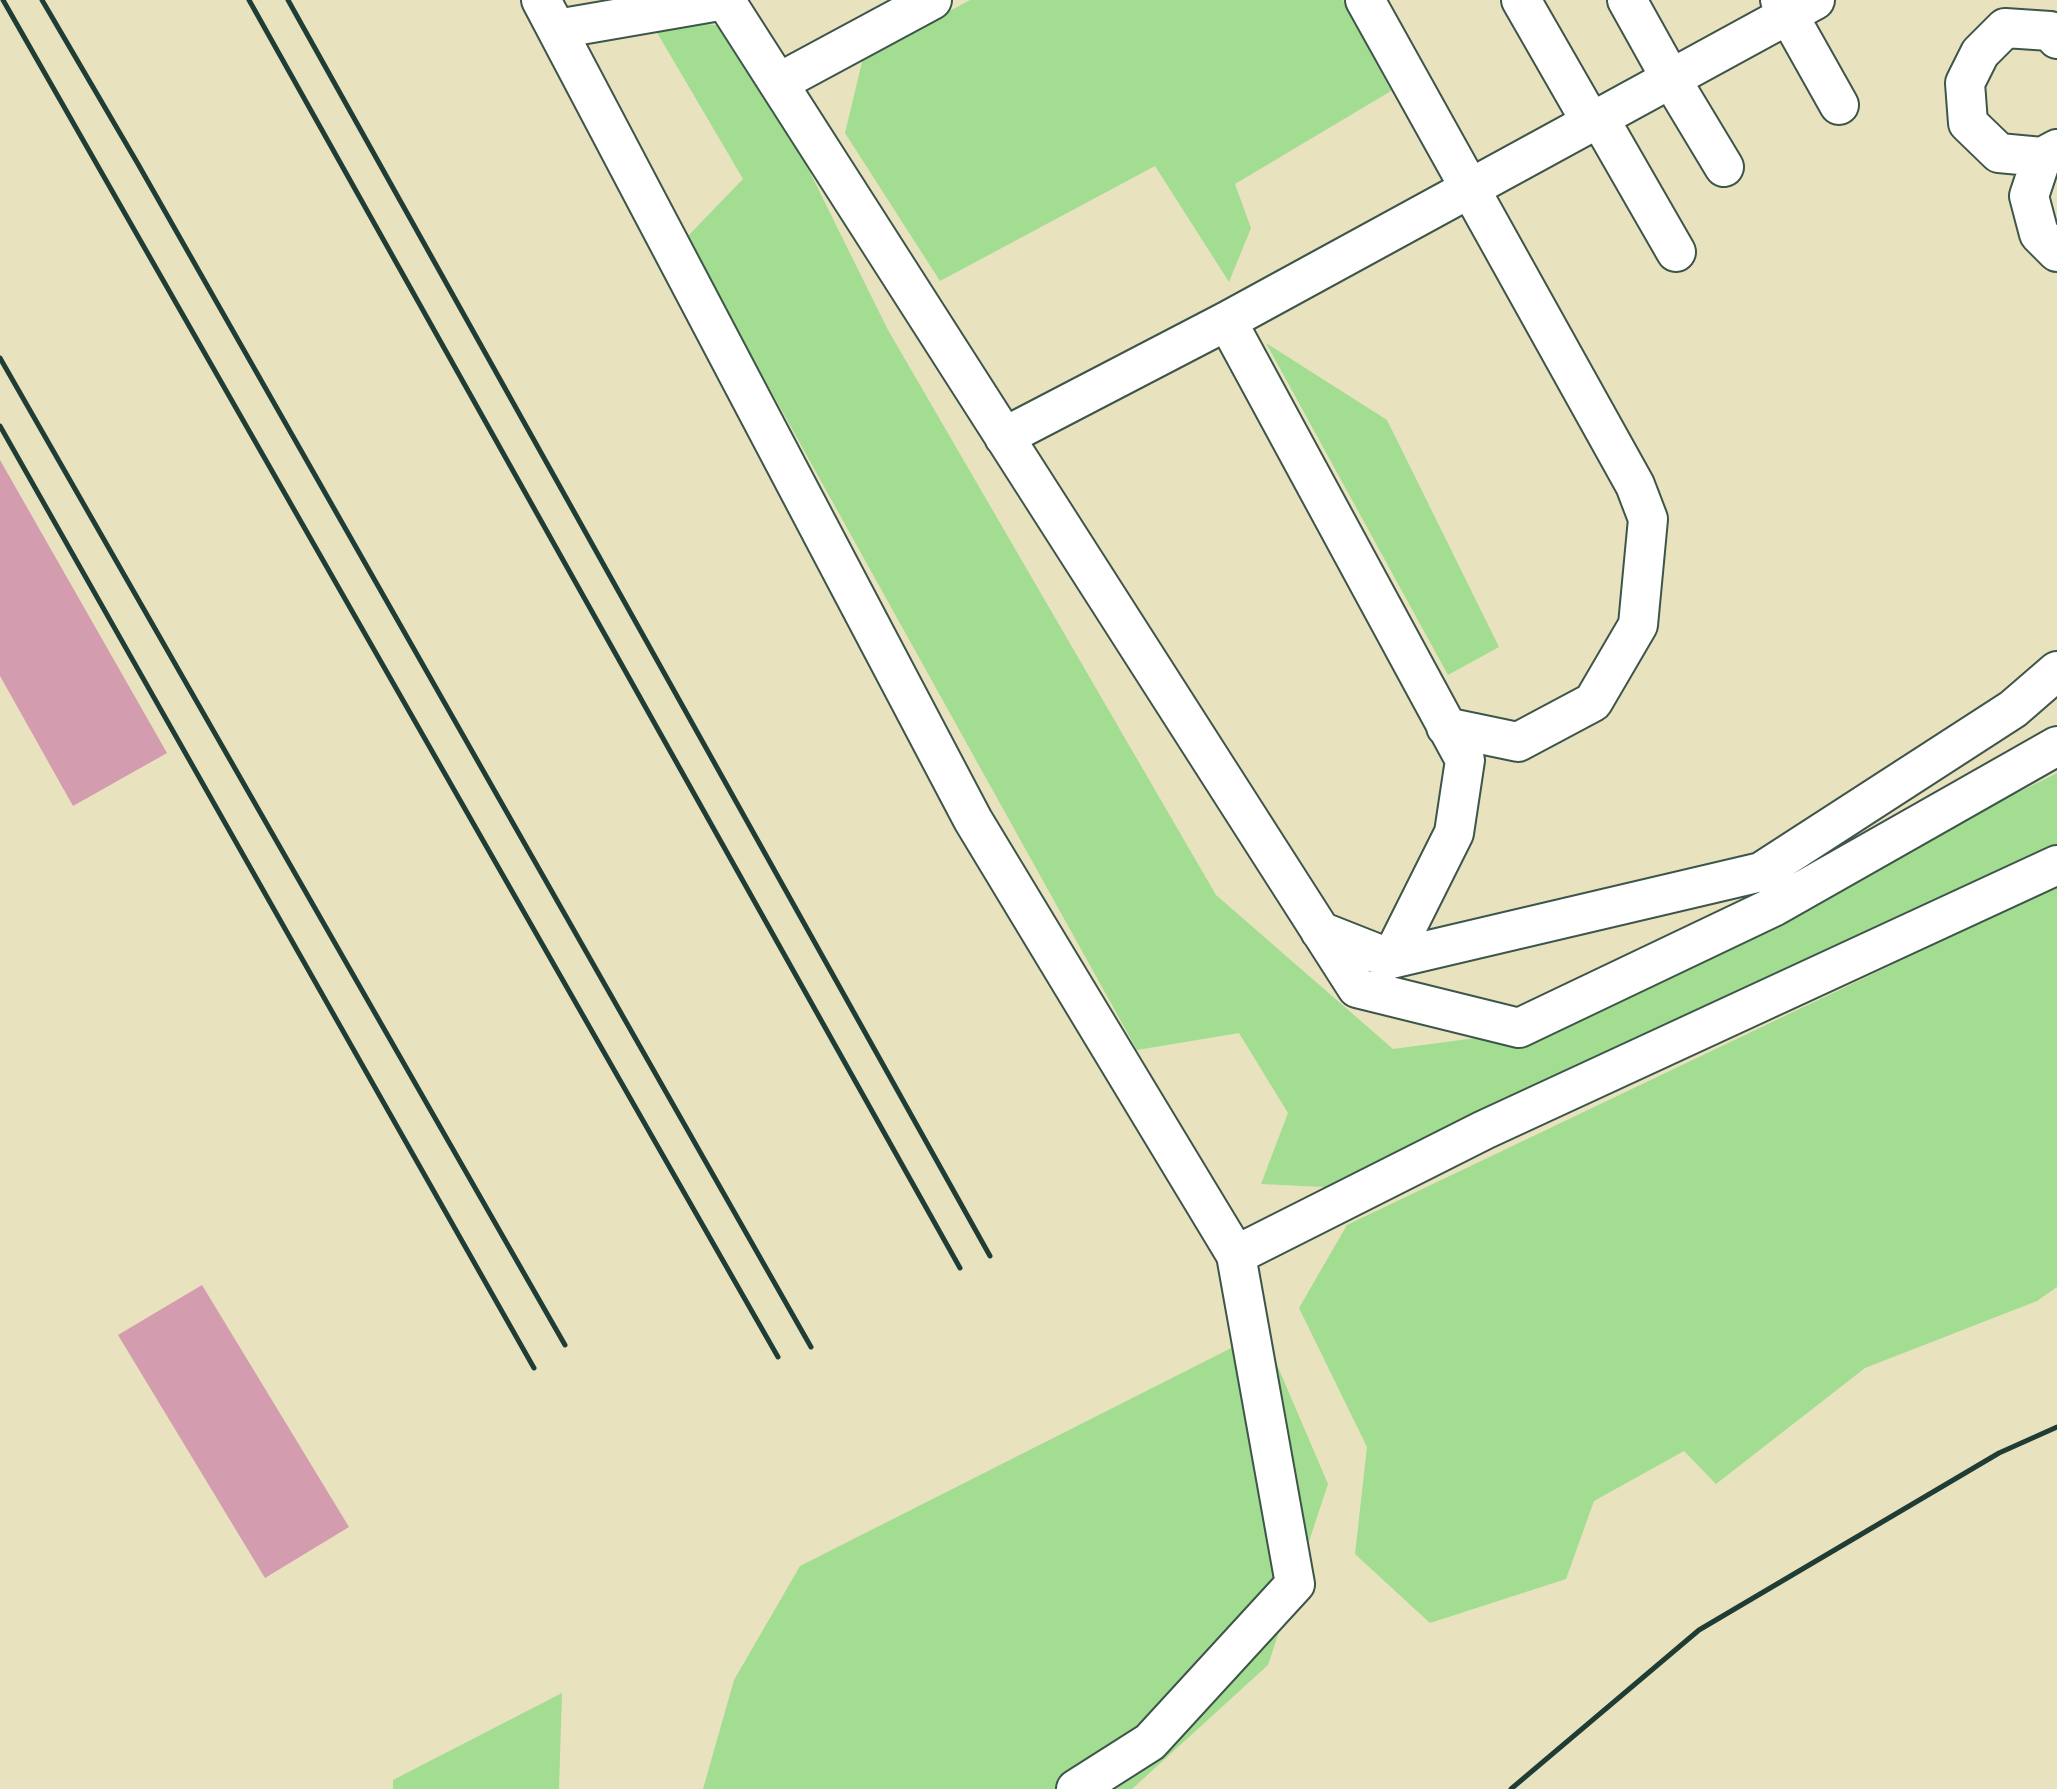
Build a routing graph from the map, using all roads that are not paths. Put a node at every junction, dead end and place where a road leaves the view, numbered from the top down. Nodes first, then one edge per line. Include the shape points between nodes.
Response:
1 (932, 0) edge
2 (1365, 0) edge
3 (1627, 0) edge
4 (1521, 1) edge
5 (1794, 5) edge
6 (1998, 14) edge
7 (549, 15) edge
8 (2057, 38) edge
9 (1671, 79) junction
10 (778, 83) junction
11 (1839, 105) dead end
12 (1595, 120) junction
13 (2050, 153) edge
14 (1724, 167) dead end
15 (1468, 189) junction
16 (2057, 251) edge
17 (1676, 252) dead end
18 (1227, 321) junction
19 (1004, 437) junction
20 (2057, 671) edge
21 (1446, 727) junction
22 (2057, 746) edge
23 (2057, 865) edge
24 (1320, 931) junction
25 (1391, 959) junction
26 (1236, 1255) junction
27 (1076, 1789) edge

1 - 10 lane
2 - 15 lane
3 - 9 lane
4 - 12 lane
5 - 9 lane
5 - 11 lane
6 - 8 lane
6 - 13 lane via 1965,83 1968,123 1999,152
7 - 10 lane via 725,0
7 - 26 lane via 973,820
9 - 12 lane
9 - 14 lane
10 - 19 lane
12 - 15 lane
12 - 17 lane
13 - 16 lane via 2029,196 2039,234
15 - 18 lane
15 - 21 lane via 1635,485 1648,519 1638,625 1594,702 1518,742
18 - 19 lane
18 - 21 lane
19 - 24 lane
20 - 25 lane via 2013,709 1761,872
21 - 25 lane via 1465,760 1454,833
22 - 24 lane via 1775,906 1519,1028 1357,988
23 - 26 lane via 1484,1130
24 - 25 lane
26 - 27 lane via 1295,1584 1150,1742

